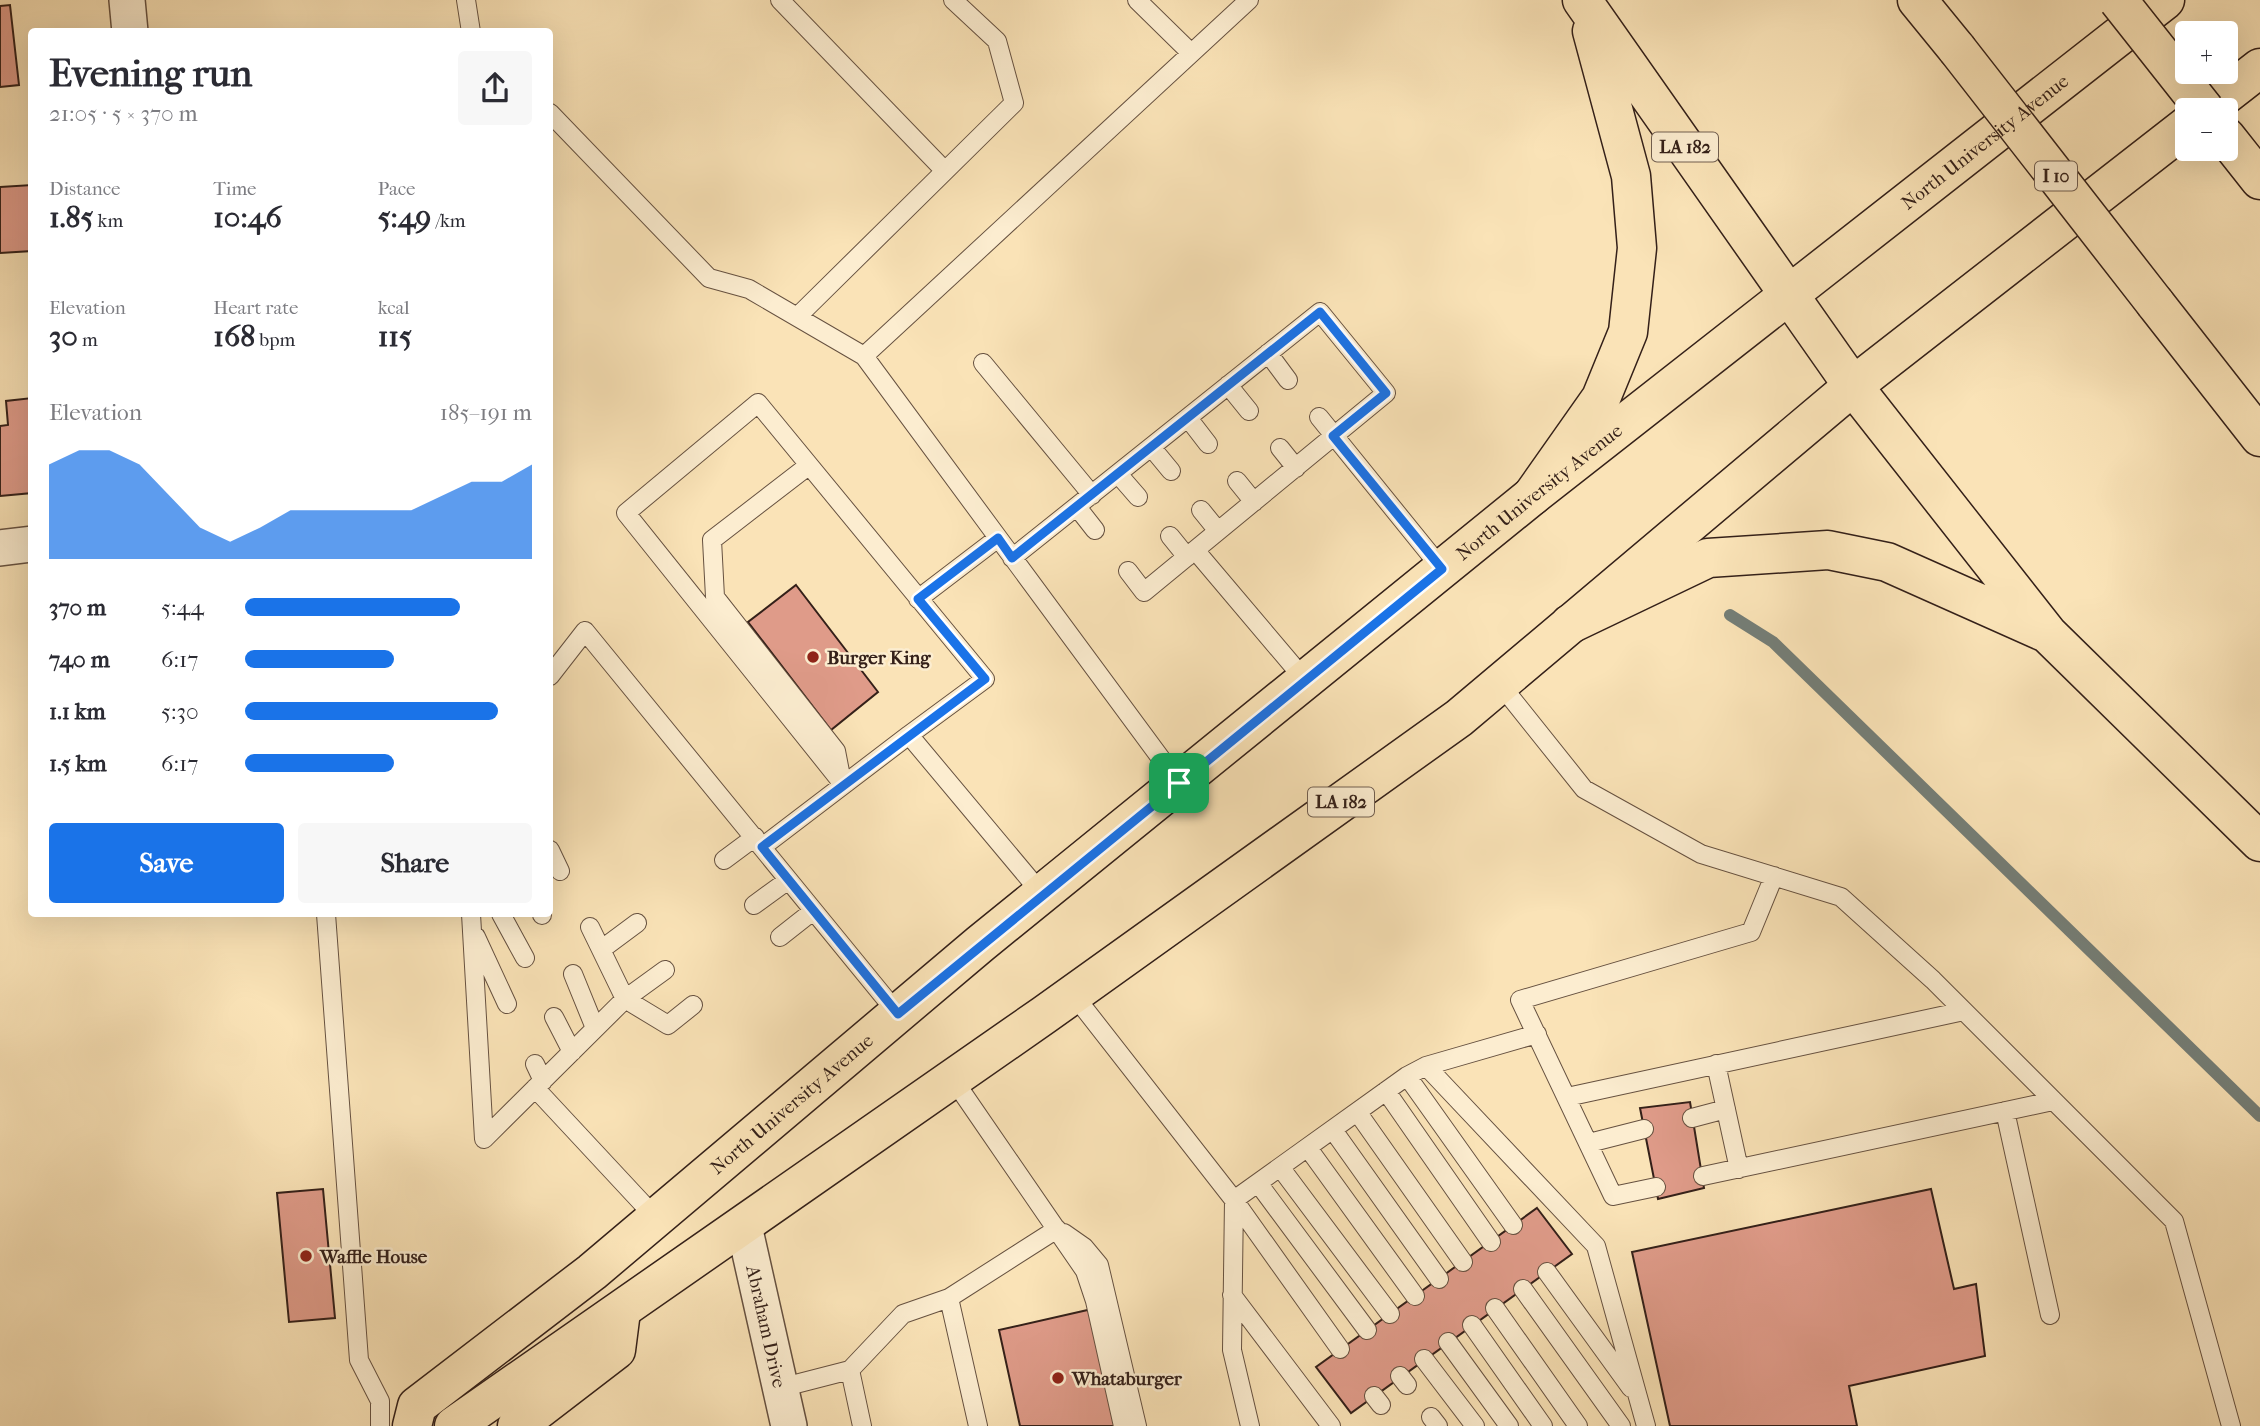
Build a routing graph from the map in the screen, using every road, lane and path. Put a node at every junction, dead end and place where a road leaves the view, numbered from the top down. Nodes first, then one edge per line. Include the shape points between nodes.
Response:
1 (127, 0) edge
2 (466, 0) edge
3 (780, 0) edge
4 (953, 0) edge
5 (1137, 0) edge
6 (1917, 0) edge
7 (2118, 0) edge
8 (2165, 0) edge
9 (1247, 1) edge
10 (1583, 3) edge
11 (130, 28) edge
12 (470, 28) edge
13 (1191, 53) junction
14 (2260, 68) edge
15 (2196, 98) edge
16 (2221, 98) edge
17 (553, 116) edge
18 (2175, 135) edge
19 (2238, 152) edge
20 (945, 171) junction
21 (2260, 180) edge
22 (1788, 294) junction
23 (797, 317) junction
24 (1268, 353) junction
25 (864, 356) junction
26 (984, 363) dead end
27 (1289, 380) dead end
28 (1228, 385) junction
29 (1853, 386) junction
30 (1249, 411) dead end
31 (1188, 418) junction
32 (1319, 418) dead end
33 (1333, 436) junction
34 (2260, 437) edge
35 (1208, 444) dead end
36 (1152, 448) junction
37 (1280, 448) dead end
38 (808, 466) junction
39 (1296, 468) junction
40 (1171, 471) dead end
41 (1118, 474) junction
42 (1237, 481) dead end
43 (1092, 495) junction
44 (1532, 496) junction
45 (1138, 497) dead end
46 (1254, 502) junction
47 (1077, 507) junction
48 (1201, 510) dead end
49 (1096, 530) dead end
50 (1218, 531) junction
51 (1170, 537) dead end
52 (998, 538) junction
53 (28, 544) edge
54 (0, 548) edge
55 (1191, 554) junction
56 (1012, 558) junction
57 (1442, 569) junction
58 (1128, 571) dead end
59 (918, 599) junction
60 (1570, 624) junction
61 (2048, 634) junction
62 (553, 672) edge
63 (1305, 680) junction
64 (1500, 684) junction
65 (909, 735) junction
66 (1179, 783) junction
67 (843, 784) junction
68 (758, 842) junction
69 (2260, 842) edge
70 (553, 856) edge
71 (724, 860) dead end
72 (560, 871) dead end
73 (1774, 876) junction
74 (787, 881) junction
75 (1042, 894) junction
76 (754, 905) dead end
77 (813, 911) junction
78 (326, 917) edge
79 (503, 917) edge
80 (471, 920) edge
81 (637, 923) dead end
82 (590, 926) dead end
83 (780, 937) dead end
84 (601, 949) junction
85 (525, 958) dead end
86 (665, 970) dead end
87 (573, 974) dead end
88 (1073, 994) junction
89 (625, 999) junction
90 (507, 1004) dead end
91 (693, 1005) dead end
92 (1964, 1011) junction
93 (898, 1014) junction
94 (554, 1017) dead end
95 (595, 1028) junction
96 (1537, 1034) junction
97 (572, 1052) junction
98 (535, 1064) dead end
99 (1716, 1064) junction
100 (1426, 1066) junction
101 (1407, 1076) junction
102 (953, 1080) junction
103 (539, 1085) junction
104 (1386, 1091) junction
105 (1567, 1097) junction
106 (2053, 1101) junction
107 (1726, 1109) junction
108 (2005, 1111) junction
109 (1358, 1112) junction
110 (1692, 1118) dead end
111 (1644, 1129) dead end
112 (1333, 1130) junction
113 (1588, 1143) junction
114 (1308, 1148) junction
115 (1280, 1167) junction
116 (1739, 1168) junction
117 (1703, 1176) dead end
118 (1258, 1183) junction
119 (1656, 1187) dead end
120 (1234, 1200) junction
121 (656, 1218) junction
122 (1513, 1225) dead end
123 (744, 1226) junction
124 (1057, 1229) junction
125 (1491, 1242) dead end
126 (1463, 1262) dead end
127 (1547, 1272) dead end
128 (1439, 1279) dead end
129 (1523, 1289) dead end
130 (1232, 1295) junction
131 (1415, 1296) dead end
132 (949, 1298) junction
133 (1495, 1308) dead end
134 (621, 1311) junction
135 (1390, 1314) dead end
136 (2050, 1315) dead end
137 (1472, 1325) dead end
138 (1367, 1331) dead end
139 (1448, 1342) dead end
140 (1340, 1349) dead end
141 (1424, 1359) dead end
142 (850, 1370) junction
143 (780, 1388) junction
144 (1638, 1399) junction
145 (380, 1426) edge
146 (412, 1426) edge
147 (454, 1426) edge
148 (517, 1426) edge
149 (789, 1426) edge
150 (862, 1426) edge
151 (978, 1426) edge
152 (1123, 1426) edge
153 (1137, 1426) edge
154 (1250, 1426) edge
155 (1331, 1426) edge
156 (1475, 1426) edge
157 (1509, 1426) edge
158 (1543, 1426) edge
159 (1578, 1426) edge
160 (1621, 1426) edge
161 (1646, 1426) edge
162 (2231, 1426) edge

1 - 11 street
2 - 12 lane
3 - 20 lane
4 - 20 lane via 997,41 1014,103
5 - 13 lane
6 - 34 main road, I 10, bridge
7 - 15 main road, bridge
8 - 22 main road, North University Avenue
9 - 13 lane
10 - 22 main road, LA 182
10 - 44 main road via 1631,176 1637,248 1628,332 1601,398
13 - 25 lane
14 - 16 main road
17 - 23 lane via 709,278 750,289
18 - 29 main road, LA 182
19 - 21 main road
20 - 23 lane
22 - 29 main road
22 - 44 main road, North University Avenue
23 - 25 lane
24 - 27 lane
24 - 28 lane
24 - 33 lane via 1320,312 1386,393
25 - 52 lane
26 - 43 lane
28 - 30 lane
28 - 31 lane
29 - 60 main road, LA 182
29 - 61 main road
31 - 35 lane
31 - 36 lane
32 - 33 lane
33 - 39 lane
33 - 57 lane
36 - 40 lane
36 - 41 lane
37 - 39 lane
38 - 59 lane
38 - 67 lane via 712,540 715,597 836,751
38 - 67 lane via 758,402 625,513
39 - 46 lane
41 - 43 lane
41 - 45 lane
42 - 46 lane
43 - 47 lane
44 - 57 main road, North University Avenue
46 - 50 lane
47 - 49 lane
47 - 56 lane
48 - 50 lane
50 - 55 lane
51 - 55 lane
52 - 56 lane
52 - 59 lane
53 - 54 street
55 - 58 lane via 1144,592
55 - 63 lane
56 - 66 lane
57 - 63 main road, North University Avenue
59 - 65 lane via 985,679
60 - 61 main road via 1707,558 1828,550 1887,562
60 - 64 main road, LA 182
61 - 69 main road
62 - 68 lane via 585,631
63 - 66 main road, North University Avenue
64 - 73 lane via 1584,789 1701,854
64 - 88 main road, LA 182
65 - 67 lane
65 - 75 lane
66 - 75 main road, North University Avenue
67 - 68 lane
68 - 71 lane
68 - 74 lane
70 - 72 lane
73 - 92 lane via 1841,897
73 - 96 lane via 1751,932 1520,1000
74 - 76 lane
74 - 77 lane
75 - 93 main road, North University Avenue
77 - 83 lane
77 - 93 lane
78 - 145 lane via 359,1360 380,1401
79 - 85 lane
80 - 90 lane
80 - 103 lane via 484,1139
81 - 84 lane
82 - 84 lane
84 - 89 lane
86 - 89 lane
87 - 95 lane
88 - 102 main road, LA 182
88 - 120 lane
89 - 91 lane via 668,1025
89 - 95 lane
92 - 99 lane
92 - 106 lane
93 - 121 main road, North University Avenue
94 - 97 lane
95 - 97 lane
96 - 100 lane
96 - 105 lane
97 - 103 lane
98 - 103 lane
99 - 105 lane
99 - 107 lane
100 - 101 lane
100 - 144 lane via 1596,1246
101 - 104 lane
101 - 122 lane
102 - 123 main road, LA 182
102 - 124 lane
103 - 121 lane
104 - 109 lane
104 - 125 lane
105 - 113 lane
106 - 108 lane
106 - 162 lane via 2174,1221
107 - 110 lane
107 - 116 lane
108 - 116 lane
108 - 136 lane
109 - 112 lane
109 - 126 lane
111 - 113 lane
112 - 114 lane
112 - 128 lane
113 - 119 lane via 1613,1196
114 - 115 lane
114 - 131 lane
115 - 118 lane
115 - 135 lane
116 - 117 lane
118 - 120 lane
118 - 138 lane
120 - 130 lane
120 - 140 lane
121 - 146 main road, North University Avenue via 416,1406
123 - 134 main road, LA 182
123 - 143 street, Abraham Drive
124 - 132 lane
124 - 152 lane via 1085,1271 1092,1291
124 - 153 lane via 1084,1247 1100,1265
127 - 144 lane
129 - 160 lane
130 - 154 lane via 1232,1350
130 - 155 lane
132 - 142 lane via 903,1314
132 - 151 lane
133 - 159 lane
134 - 147 main road, LA 182
134 - 148 main road via 617,1350
137 - 158 lane
139 - 157 lane
141 - 156 lane
142 - 143 lane
142 - 150 lane
143 - 149 street, Abraham Drive
144 - 161 lane

